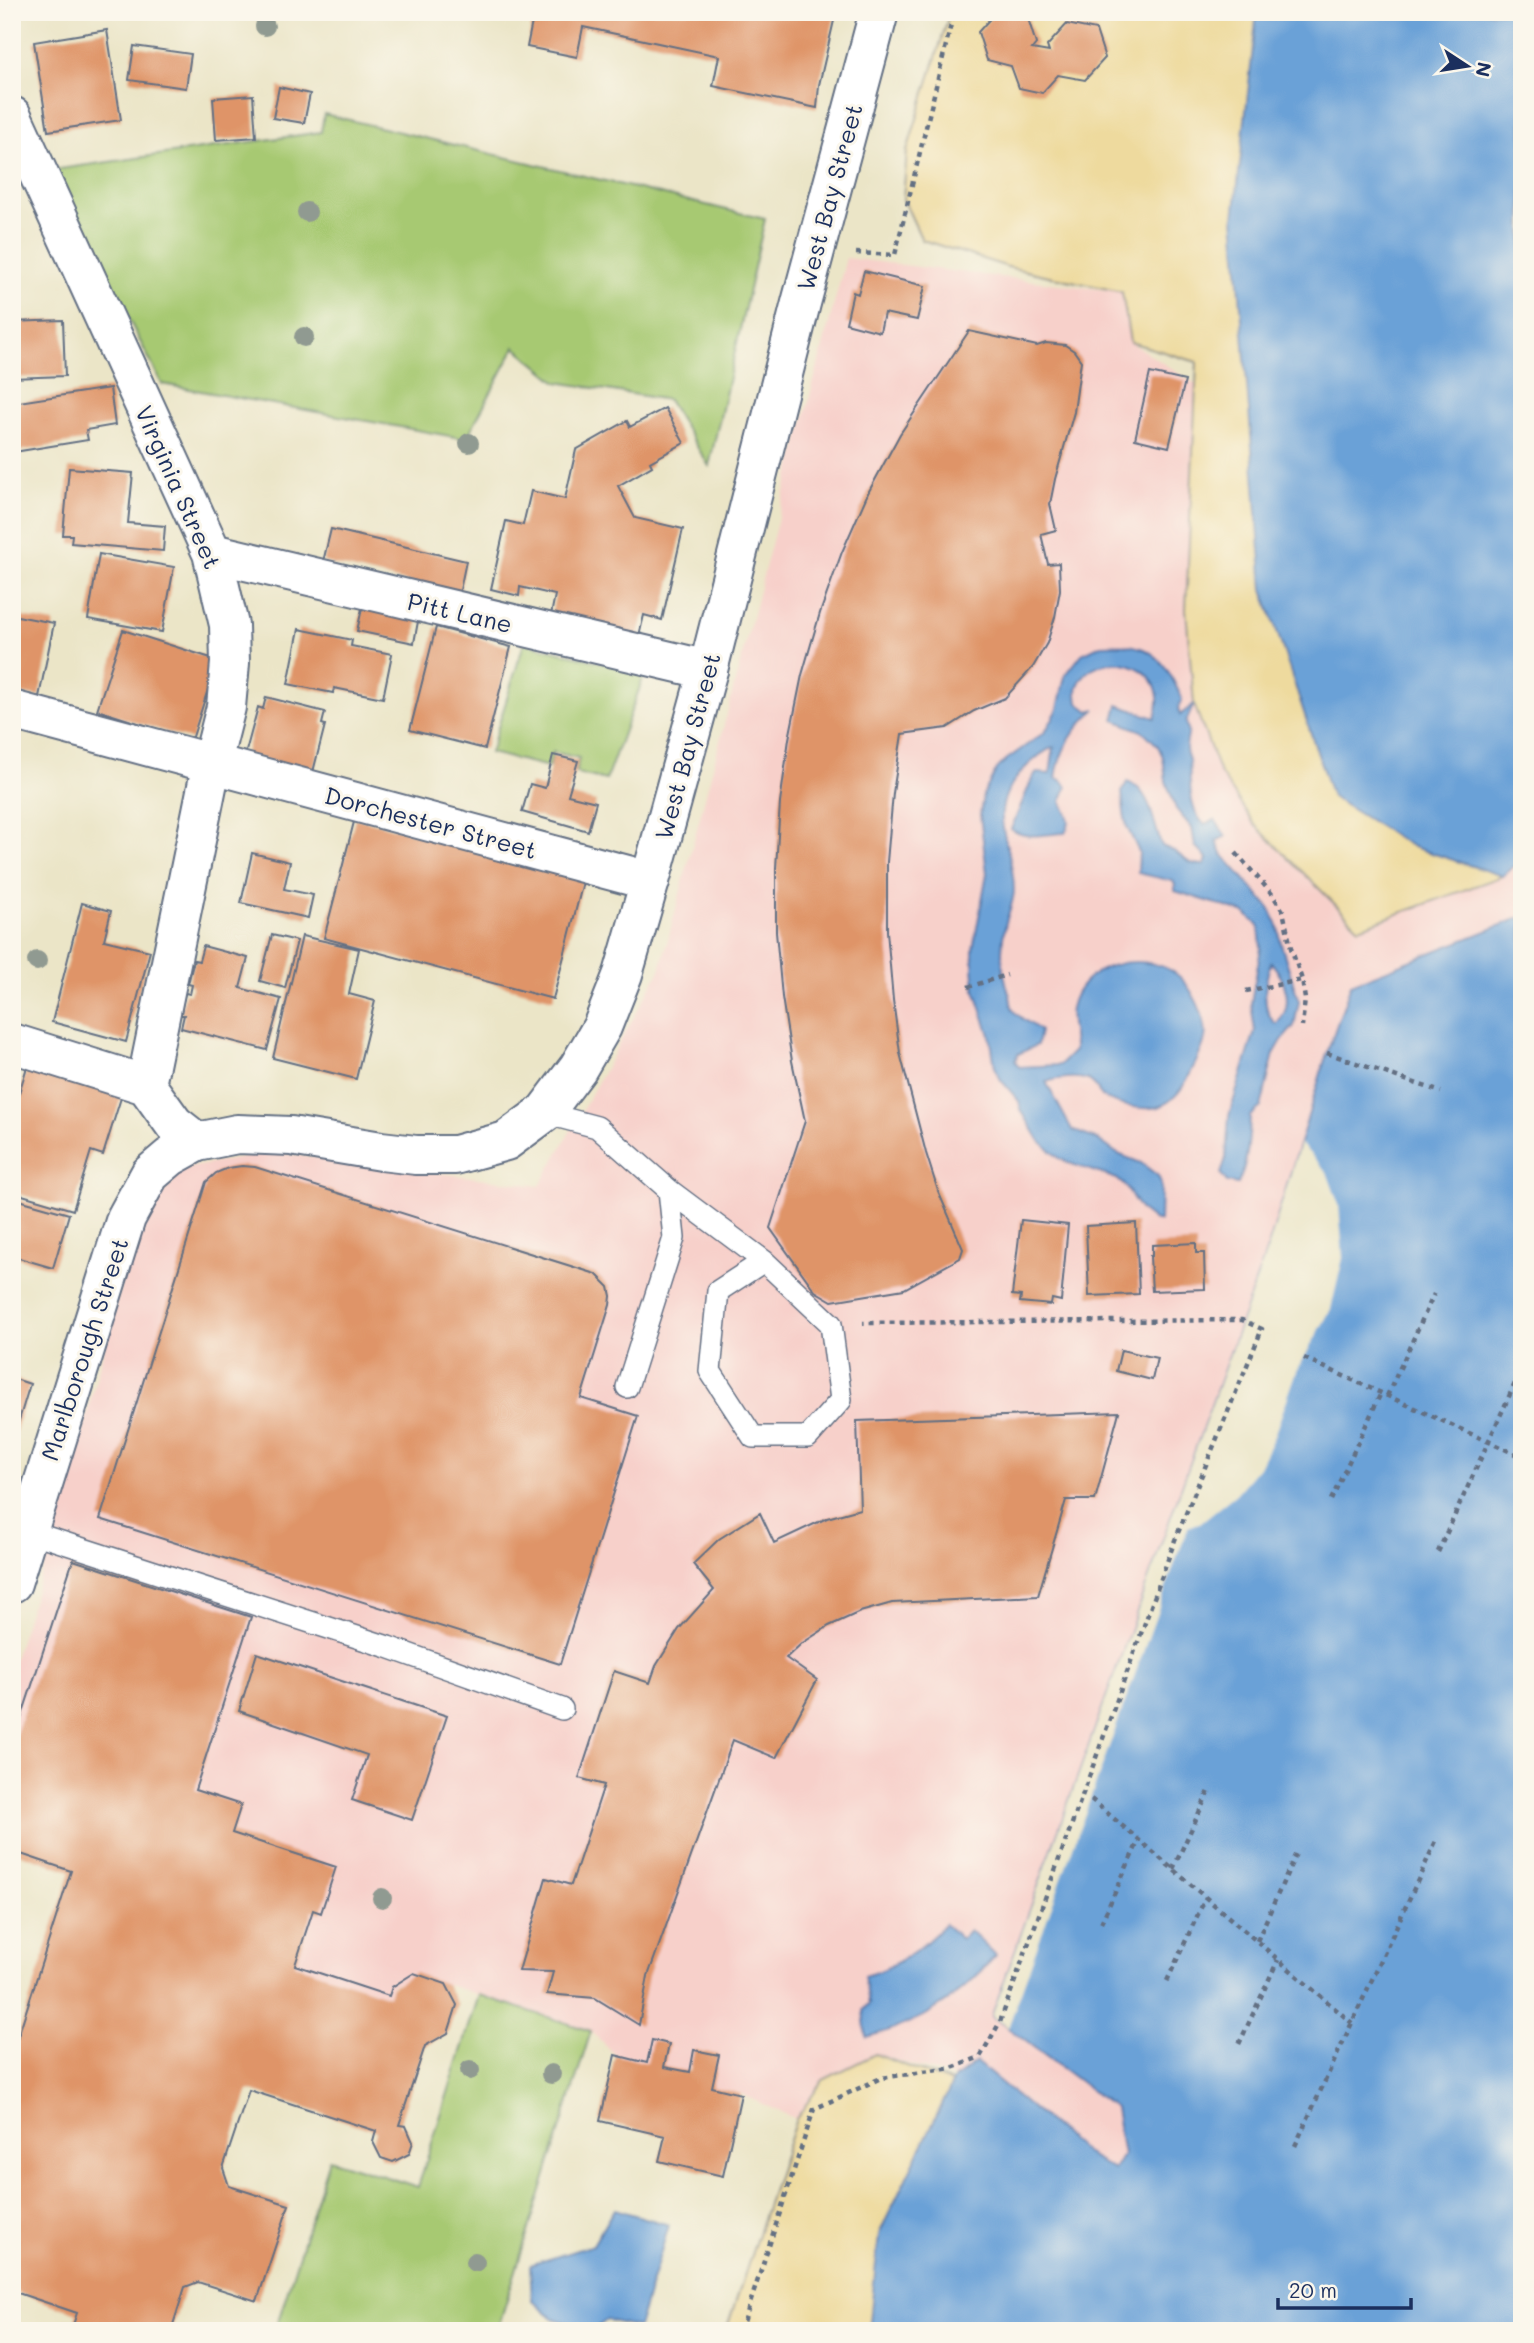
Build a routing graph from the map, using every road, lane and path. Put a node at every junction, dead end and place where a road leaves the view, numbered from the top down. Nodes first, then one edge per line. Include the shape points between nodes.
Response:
1 (879, 12) edge
2 (954, 12) edge
3 (12, 116) edge
4 (815, 250) junction
5 (212, 553) junction
6 (708, 670) junction
7 (12, 710) edge
8 (212, 762) junction
9 (1236, 853) dead end
10 (650, 881) junction
11 (1007, 975) dead end
12 (1299, 980) junction
13 (968, 987) dead end
14 (1246, 991) dead end
15 (1302, 1026) dead end
16 (12, 1043) edge
17 (1327, 1053) dead end
18 (146, 1086) junction
19 (1441, 1092) dead end
20 (544, 1113) junction
21 (197, 1142) junction
22 (669, 1190) junction
23 (764, 1261) junction
24 (1434, 1294) dead end
25 (831, 1324) junction
26 (1304, 1358) dead end
27 (1522, 1368) edge
28 (627, 1387) dead end
29 (1381, 1392) junction
30 (1387, 1396) junction
31 (1488, 1442) junction
32 (1522, 1457) edge
33 (1331, 1500) dead end
34 (27, 1531) junction
35 (1438, 1552) dead end
36 (12, 1583) edge
37 (562, 1709) dead end
38 (1209, 1791) dead end
39 (1091, 1799) dead end
40 (1139, 1840) junction
41 (1436, 1841) dead end
42 (1297, 1851) dead end
43 (1173, 1870) junction
44 (1206, 1897) junction
45 (1101, 1923) dead end
46 (1256, 1941) junction
47 (1278, 1960) junction
48 (1167, 1981) dead end
49 (1352, 2023) junction
50 (1239, 2044) dead end
51 (1295, 2146) dead end
52 (741, 2331) edge

1 - 4 main road, West Bay Street
2 - 4 path via 895,255
3 - 5 main road, Virginia Street
4 - 6 main road, West Bay Street
5 - 6 main road, Pitt Lane
5 - 8 main road, Virginia Street via 229,625 230,663 226,707
6 - 10 main road, West Bay Street
7 - 8 main road, Dorchester Street
8 - 10 main road, Dorchester Street
8 - 18 main road, Virginia Street
9 - 12 path via 1283,911
10 - 20 main road, West Bay Street via 602,1027
11 - 13 path
12 - 14 path
12 - 15 path via 1305,999
16 - 18 main road
17 - 19 path
18 - 21 main road via 174,1124
20 - 21 main road, West Bay Street via 506,1141 455,1155 381,1151 291,1136 237,1134
20 - 22 lane via 597,1126
21 - 34 main road, Marlborough Street via 150,1174 126,1218
22 - 23 lane
22 - 28 lane via 674,1238
23 - 25 lane
23 - 25 lane via 718,1291 710,1371 753,1437 808,1437 841,1400
24 - 30 path
25 - 52 path via 1242,1321 1262,1329 1175,1540 1000,2022 980,2057 952,2068 881,2078 814,2109
26 - 29 path
27 - 31 path
29 - 30 path
29 - 33 path
30 - 31 path
31 - 32 path
31 - 35 path
34 - 36 main road, Marlborough Street
34 - 37 lane via 388,1647
38 - 43 path
39 - 40 path
40 - 43 path
40 - 45 path
41 - 49 path
42 - 46 path
43 - 44 path
44 - 46 path
44 - 48 path
46 - 47 path
47 - 49 path
47 - 50 path
49 - 51 path

